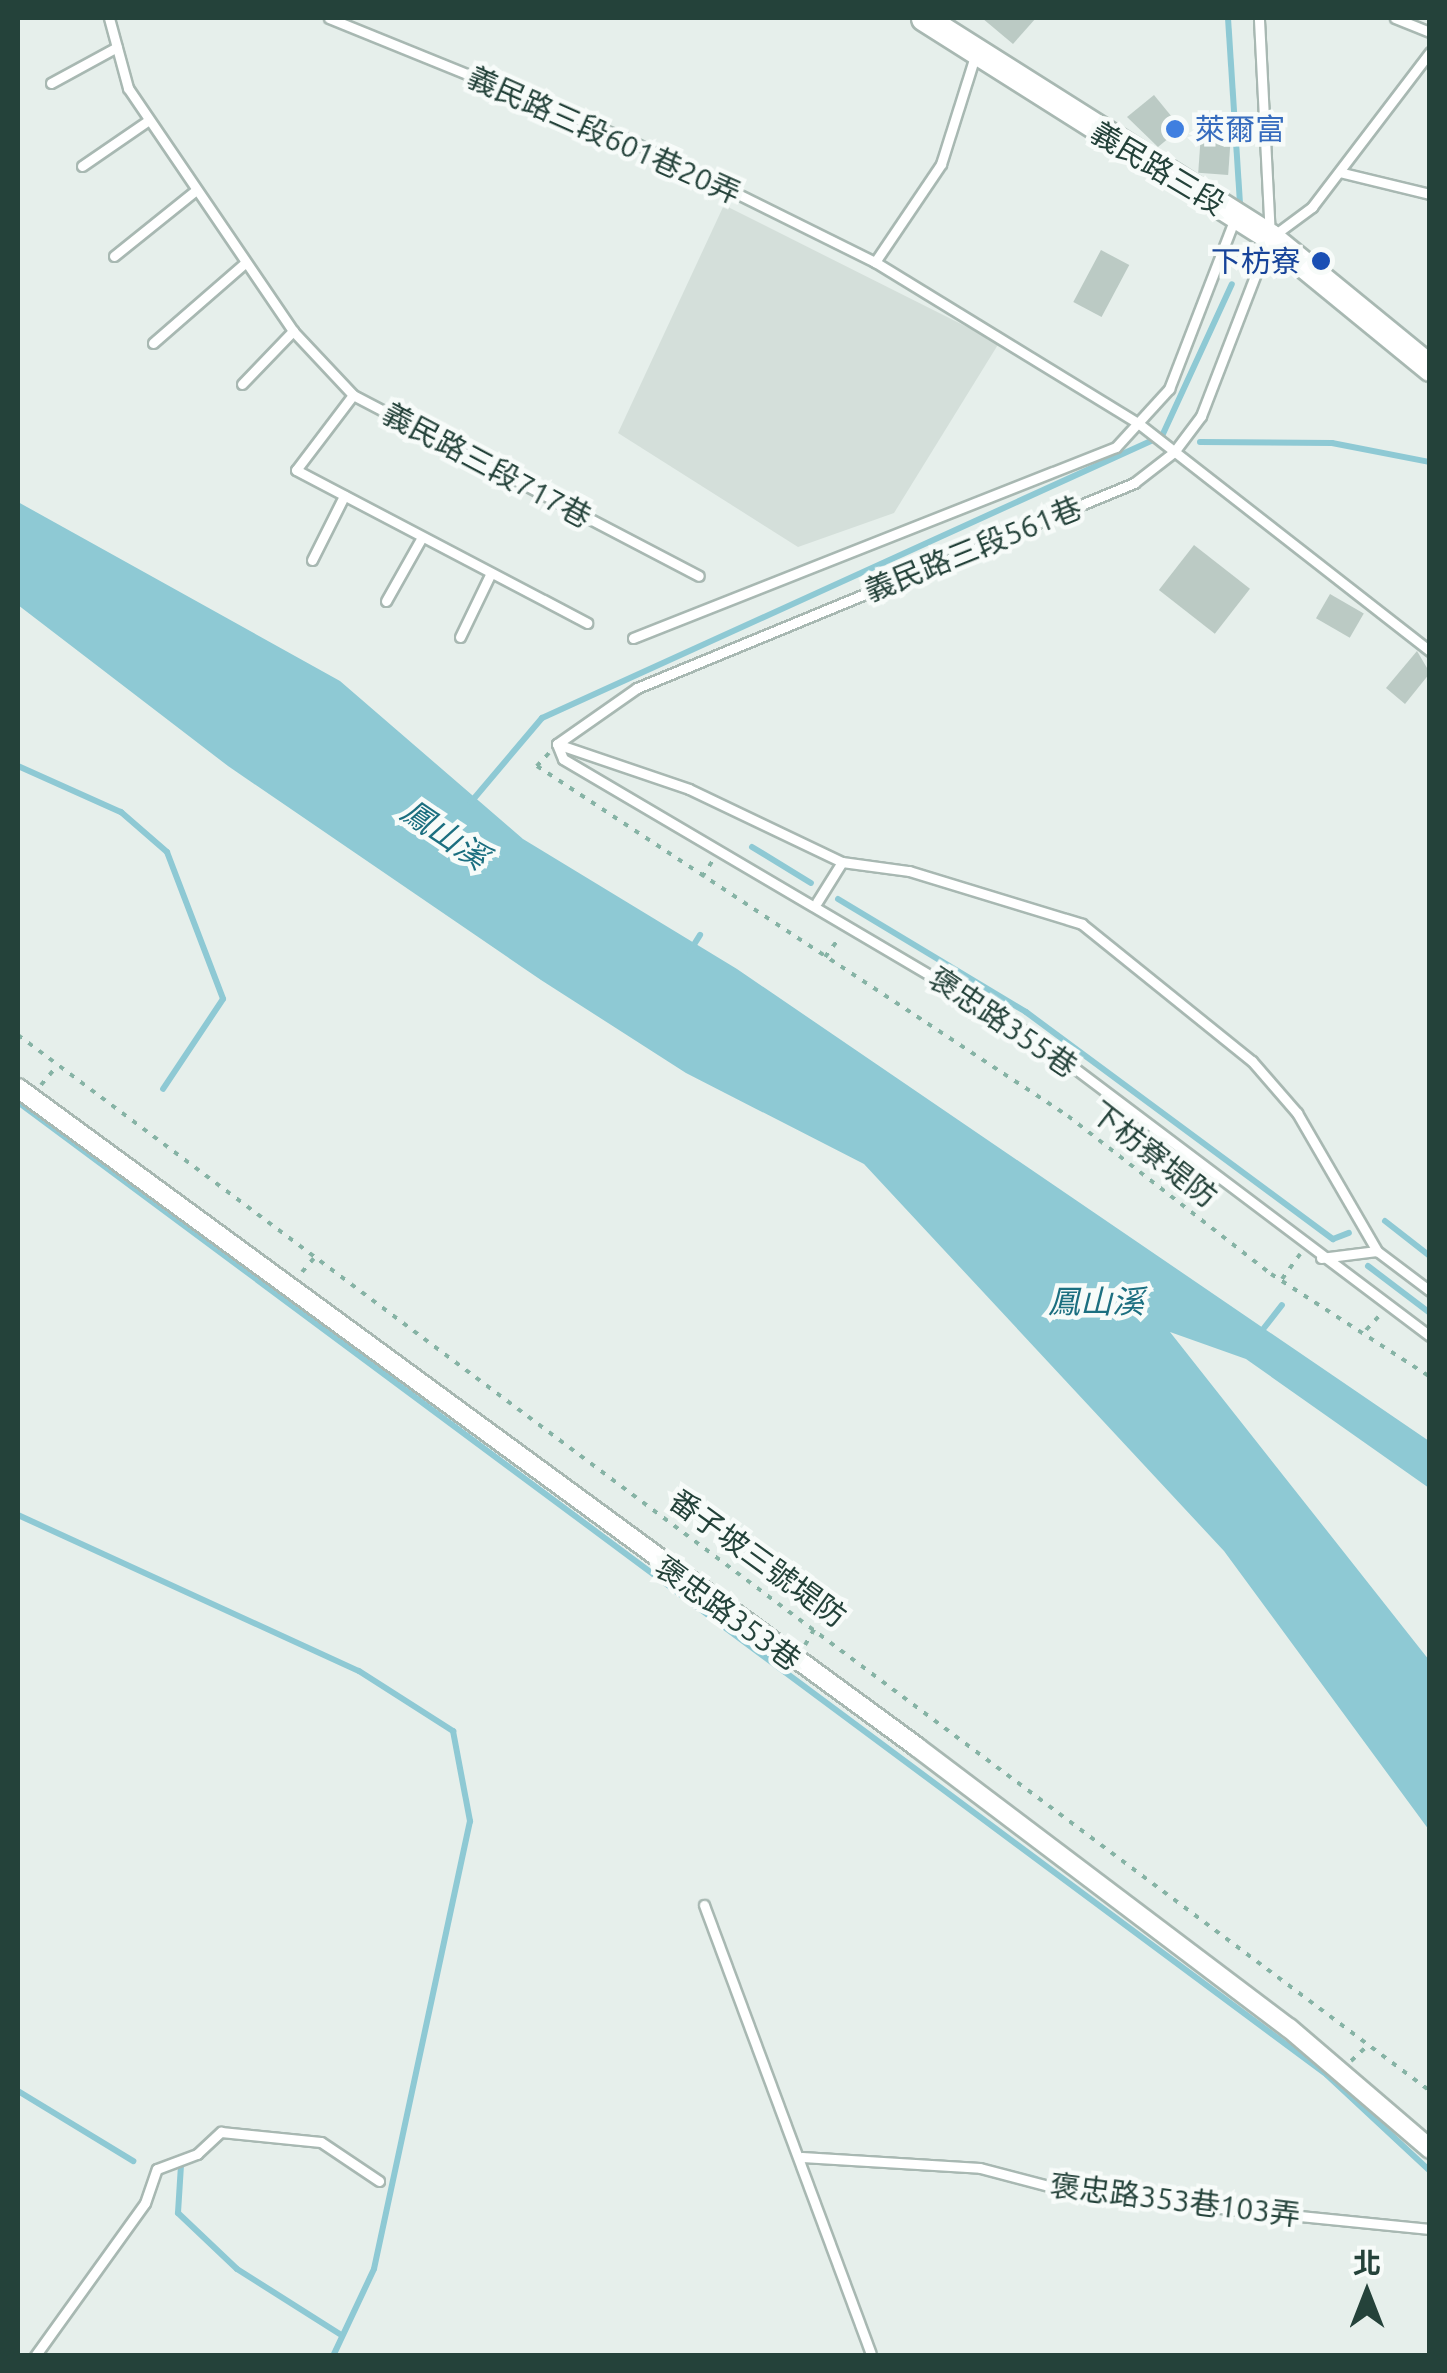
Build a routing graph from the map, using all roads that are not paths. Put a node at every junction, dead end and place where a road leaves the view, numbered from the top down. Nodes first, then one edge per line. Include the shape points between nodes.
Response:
1 (109, 18) edge
2 (329, 18) edge
3 (924, 18) edge
4 (1259, 18) edge
5 (1395, 18) edge
6 (1430, 32) edge
7 (117, 47) junction
8 (976, 50) junction
9 (1430, 52) edge
10 (50, 83) dead end
11 (149, 120) junction
12 (82, 166) dead end
13 (1340, 172) junction
14 (196, 190) junction
15 (1430, 194) edge
16 (1236, 216) junction
17 (1270, 237) junction
18 (114, 256) dead end
19 (875, 262) junction
20 (245, 263) junction
21 (293, 330) junction
22 (153, 343) dead end
23 (1430, 368) edge
24 (242, 384) dead end
25 (353, 395) junction
26 (1138, 423) junction
27 (1174, 452) junction
28 (344, 496) junction
29 (422, 537) junction
30 (312, 560) dead end
31 (490, 573) junction
32 (699, 576) dead end
33 (386, 601) dead end
34 (587, 624) dead end
35 (460, 637) dead end
36 (633, 638) dead end
37 (1430, 651) edge
38 (557, 744) junction
39 (842, 862) junction
40 (817, 902) junction
41 (18, 1088) edge
42 (1377, 1252) junction
43 (1321, 1258) junction
44 (1430, 1291) edge
45 (1430, 1336) edge
46 (704, 1905) dead end
47 (1430, 2148) edge
48 (802, 2158) junction
49 (379, 2181) dead end
50 (1430, 2229) edge
51 (871, 2353) dead end
52 (36, 2356) edge

1 - 7 lane, 義民路三段717巷
2 - 19 lane, 義民路三段601巷20弄 via 629,140
3 - 8 main road, 義民路三段
4 - 17 lane
5 - 6 lane
7 - 10 lane
7 - 11 lane, 義民路三段717巷
8 - 16 main road, 義民路三段
8 - 19 lane via 941,164
9 - 13 lane
11 - 12 lane
11 - 14 lane, 義民路三段717巷
13 - 15 lane
13 - 17 lane via 1312,208
14 - 18 lane
14 - 20 lane, 義民路三段717巷
16 - 17 main road, 義民路三段
16 - 26 lane, 義民路三段561巷 via 1169,389
17 - 23 main road, 義民路三段
17 - 27 lane, 義民路三段561巷 via 1201,416
19 - 26 lane, 義民路三段601巷20弄
20 - 21 lane, 義民路三段717巷
20 - 22 lane
21 - 24 lane
21 - 25 lane, 義民路三段717巷
25 - 28 lane via 296,470
25 - 32 lane, 義民路三段717巷
26 - 27 lane, 義民路三段601巷20弄
26 - 36 lane, 義民路三段561巷 via 1116,447
27 - 37 lane, 義民路三段601巷20弄
27 - 38 lane, 義民路三段561巷 via 1134,483 637,688
28 - 29 lane
28 - 30 lane
29 - 31 lane
29 - 33 lane
31 - 34 lane
31 - 35 lane
38 - 39 lane via 689,789
38 - 40 lane, 褒忠路355巷 via 564,759
39 - 40 lane
39 - 42 lane via 909,871 1082,924 1252,1061 1297,1113
40 - 43 lane, 褒忠路355巷 via 1028,1033
41 - 47 street, 褒忠路353巷 via 918,1748 1340,2071
42 - 43 lane
42 - 44 lane
43 - 45 lane, 褒忠路355巷
46 - 48 lane
48 - 50 lane, 褒忠路353巷103弄 via 980,2168 1078,2194
48 - 51 lane
49 - 52 lane via 320,2142 221,2132 197,2154 156,2169 145,2203

